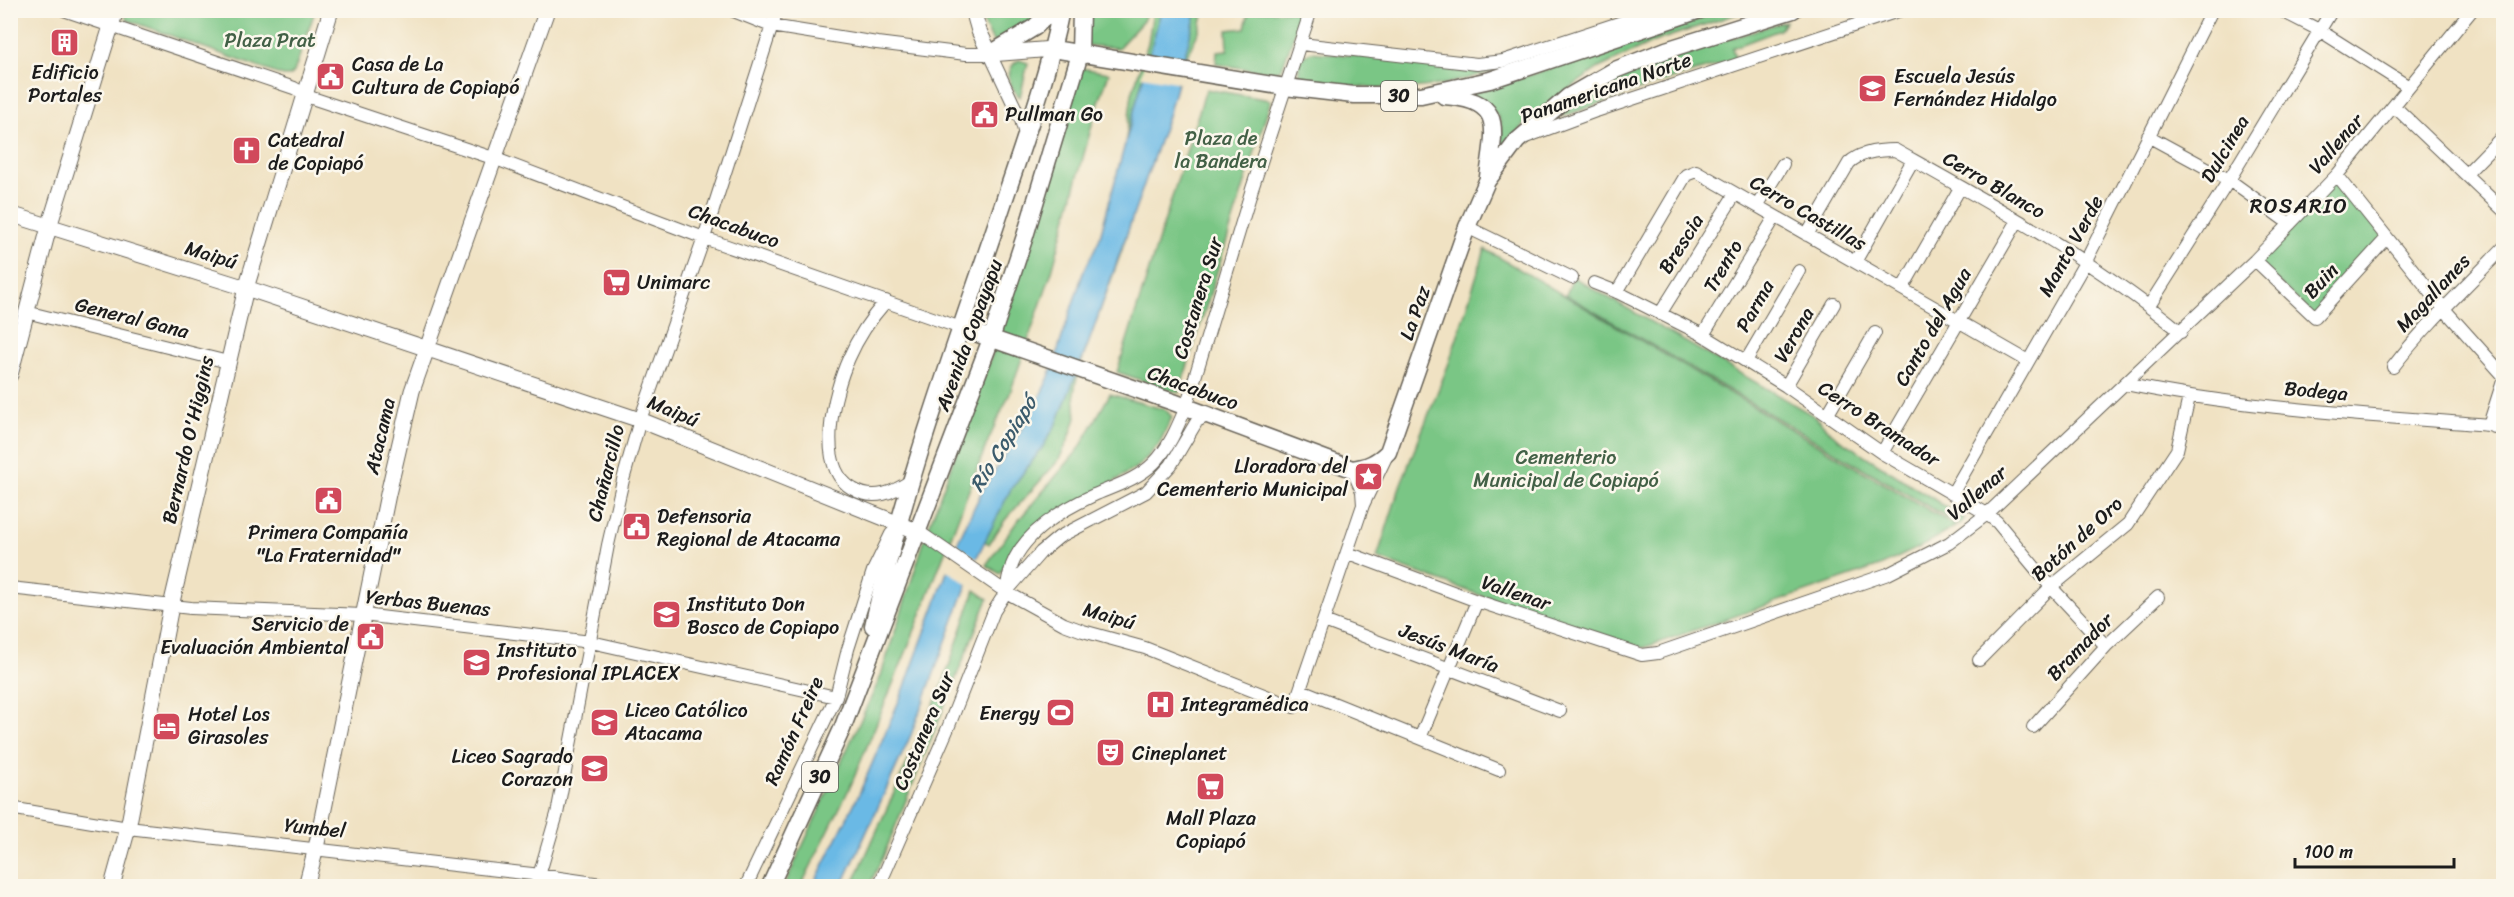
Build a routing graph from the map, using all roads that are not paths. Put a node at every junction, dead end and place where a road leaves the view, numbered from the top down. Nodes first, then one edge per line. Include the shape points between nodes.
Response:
1 (64, 10) edge
2 (116, 10) edge
3 (331, 10) edge
4 (547, 10) edge
5 (731, 10) edge
6 (777, 10) edge
7 (973, 10) edge
8 (1052, 10) edge
9 (1061, 10) edge
10 (1081, 10) edge
11 (1311, 10) edge
12 (1659, 10) edge
13 (1700, 10) edge
14 (1764, 10) edge
15 (1793, 10) edge
16 (1901, 10) edge
17 (2212, 10) edge
18 (2280, 10) edge
19 (2332, 10) edge
20 (2472, 10) edge
21 (1641, 17) junction
22 (110, 26) junction
23 (771, 26) junction
24 (2319, 30) junction
25 (1712, 36) junction
26 (1301, 44) junction
27 (1053, 49) junction
28 (1579, 51) junction
29 (990, 54) junction
30 (1080, 54) junction
31 (1285, 87) junction
32 (2409, 87) junction
33 (305, 94) junction
34 (1421, 95) junction
35 (2394, 106) junction
36 (2504, 135) edge
37 (2148, 136) junction
38 (1026, 138) junction
39 (1517, 141) junction
40 (496, 159) junction
41 (1913, 160) junction
42 (1783, 164) dead end
43 (2466, 174) junction
44 (2337, 175) junction
45 (2229, 180) junction
46 (1487, 181) junction
47 (1960, 188) junction
48 (1735, 194) junction
49 (1757, 206) junction
50 (2504, 211) edge
51 (10, 214) edge
52 (1775, 217) junction
53 (2017, 222) junction
54 (2290, 224) junction
55 (49, 227) junction
56 (1467, 227) junction
57 (1807, 235) junction
58 (705, 238) junction
59 (2386, 239) junction
60 (2504, 247) edge
61 (2255, 260) junction
62 (2086, 261) junction
63 (1855, 262) junction
64 (1798, 271) dead end
65 (1572, 278) dead end
66 (1594, 283) dead end
67 (246, 288) junction
68 (1902, 289) junction
69 (1617, 292) junction
70 (886, 301) junction
71 (1834, 304) dead end
72 (2150, 306) junction
73 (2445, 310) junction
74 (26, 312) junction
75 (1660, 314) junction
76 (1959, 322) junction
77 (962, 328) junction
78 (2181, 332) junction
79 (1875, 333) dead end
80 (1703, 335) junction
81 (991, 339) junction
82 (426, 348) junction
83 (1746, 361) junction
84 (2028, 361) junction
85 (228, 362) junction
86 (2392, 367) dead end
87 (10, 375) edge
88 (2504, 377) edge
89 (2126, 384) junction
90 (1786, 386) junction
91 (2189, 397) junction
92 (1186, 407) junction
93 (1828, 414) junction
94 (1208, 415) junction
95 (640, 420) junction
96 (2489, 425) junction
97 (2504, 430) edge
98 (1388, 452) junction
99 (1882, 453) junction
100 (1352, 469) junction
101 (912, 480) junction
102 (1952, 494) junction
103 (1363, 505) junction
104 (1987, 514) junction
105 (898, 523) junction
106 (919, 532) junction
107 (1348, 554) junction
108 (2051, 587) junction
109 (10, 588) edge
110 (1010, 595) junction
111 (2158, 597) dead end
112 (1477, 601) junction
113 (171, 606) junction
114 (363, 615) junction
115 (1324, 621) junction
116 (591, 642) junction
117 (2106, 646) junction
118 (1979, 660) dead end
119 (865, 665) junction
120 (1449, 670) junction
121 (1301, 690) junction
122 (836, 697) junction
123 (1294, 707) joint
124 (1560, 711) dead end
125 (2033, 727) dead end
126 (1420, 738) junction
127 (1499, 771) dead end
128 (10, 808) edge
129 (128, 828) junction
130 (316, 848) junction
131 (538, 881) edge
132 (112, 886) edge
133 (306, 886) edge
134 (615, 886) edge
135 (746, 886) edge
136 (770, 886) edge
137 (879, 886) edge

1 - 22 street, Chacabuco
2 - 22 main road
3 - 33 main road, Bernardo O'Higgins
4 - 40 main road, Atacama
5 - 23 street
6 - 23 street, Chañarcillo
7 - 29 main road
8 - 29 highway via 1035,27
9 - 27 highway, Avenida Copayapu
10 - 30 highway, Avenida Copayapu
11 - 26 street, Costanera Sur
12 - 21 street
13 - 28 highway, 30
14 - 25 highway via 1719,27
15 - 25 highway, Panamericana Norte
16 - 39 street, Panamericana Norte
17 - 37 street, Manto Verde
18 - 24 street
19 - 24 street, Dulcinea
20 - 32 street, Vallenar
21 - 26 street via 1503,61 1477,64
21 - 28 highway
22 - 33 street, Chacabuco
22 - 55 main road
23 - 29 street via 877,43
23 - 58 street, Chañarcillo
24 - 32 street
24 - 45 street, Dulcinea
25 - 39 highway, Panamericana Norte via 1638,60 1589,83 1555,106
26 - 31 street, Costanera Sur
27 - 29 main road
27 - 30 highway, 30
27 - 38 highway, Avenida Copayapu / 30
28 - 34 highway, 30 via 1482,82
29 - 38 street
30 - 31 highway, 30
30 - 81 highway, Avenida Copayapu
31 - 34 highway, 30 via 1354,95
31 - 92 street, Costanera Sur
32 - 35 street, Vallenar
33 - 40 street, Chacabuco
33 - 67 main road, Bernardo O'Higgins
34 - 46 highway via 1473,100 1491,115 1493,135
35 - 43 street
35 - 44 street, Vallenar
36 - 43 street
37 - 45 street
37 - 62 street, Manto Verde
38 - 77 highway, Avenida Copayapu / 30
39 - 46 highway, La Paz
40 - 58 street, Chacabuco
40 - 82 main road, Atacama
41 - 47 street, Cerro Blanco
41 - 57 street, Cerro Blanco via 1895,150 1854,158
41 - 63 street
42 - 49 street
43 - 50 street
44 - 54 street, Vallenar
44 - 59 street
45 - 54 street
45 - 72 street, Dulcinea
46 - 56 highway, La Paz
47 - 53 street, Cerro Blanco
47 - 68 street
48 - 49 street, Cerro Castillas
48 - 69 street, Cerro Castillas via 1696,171 1686,175
48 - 75 street, Brescia
49 - 52 street, Cerro Castillas
51 - 55 main road, Maipú
52 - 57 street, Cerro Castillas
52 - 80 street, Trento
53 - 62 street, Cerro Blanco
53 - 76 street, Canto del Agua
54 - 61 street, Vallenar
55 - 67 main road, Maipú
55 - 74 main road
56 - 65 street
56 - 98 highway, La Paz
57 - 63 street, Cerro Castillas
58 - 70 street, Chacabuco
58 - 95 street, Chañarcillo
59 - 61 street, Buin via 2315,317
59 - 73 street
60 - 73 street, Magallanes
61 - 78 street, Vallenar
62 - 72 street, Cerro Blanco
62 - 84 street, Manto Verde
63 - 68 street, Cerro Castillas
64 - 83 street, Parma
66 - 69 street, Cerro Bramador
67 - 82 main road, Maipú
67 - 85 main road, Bernardo O'Higgins
68 - 76 street, Cerro Castillas
69 - 75 street, Cerro Bramador
70 - 77 street, Chacabuco
70 - 101 street via 856,343 842,374 833,417 832,462 843,482 863,494 887,494
71 - 90 street, Verona
72 - 78 street, Cerro Blanco
73 - 86 street, Magallanes
73 - 88 street
74 - 85 street, General Gana
74 - 87 main road
75 - 80 street, Cerro Bramador
76 - 84 street, Cerro Castillas
76 - 99 street, Canto del Agua
77 - 81 highway, Chacabuco
77 - 101 highway, Avenida Copayapu / 30
78 - 89 street, Vallenar
79 - 93 street
80 - 83 street, Cerro Bramador
81 - 92 highway, Chacabuco
81 - 106 highway, Avenida Copayapu / 30
82 - 95 main road, Maipú
82 - 114 main road, Atacama via 404,424
83 - 90 street, Cerro Bramador
84 - 102 street, Manto Verde
85 - 113 main road, Bernardo O'Higgins
88 - 96 street
89 - 91 street, Bodega
89 - 104 street, Vallenar
90 - 93 street, Cerro Bramador
91 - 96 street, Bodega via 2285,409
91 - 108 street, Botón de Oro via 2177,450 2144,502 2128,524
92 - 94 highway, Chacabuco
92 - 110 street, Costanera Sur via 1154,463 1131,480 1063,512 1019,552 1012,564
93 - 99 street, Cerro Bramador
94 - 100 highway, Chacabuco
94 - 110 street, Costanera Sur via 1197,421 1172,465 1146,492 1059,537 1041,552
95 - 105 main road, Maipú
95 - 116 street, Chañarcillo via 611,534
96 - 97 street, Bodega
98 - 100 highway via 1373,464
98 - 103 street, La Paz
99 - 102 street, Cerro Bramador
100 - 103 street via 1362,491
101 - 105 highway, Avenida Copayapu / 30
102 - 104 street, Cerro Bramador
103 - 107 street, La Paz
104 - 108 street, Cerro Bramador
104 - 112 street, Vallenar via 1949,543 1888,574 1651,654 1627,652
105 - 106 main road, Maipú
105 - 119 highway, Avenida Copayapu / 30
105 - 122 street, Ramón Freire via 873,571
106 - 110 street, Maipú
106 - 119 highway, Avenida Copayapu / 30
107 - 112 street, Vallenar
107 - 115 street, La Paz
108 - 117 street, Cerro Bramador
108 - 118 street, Botón de Oro
109 - 113 street, Yerbas Buenas
110 - 123 street, Maipú via 1083,631 1146,648
110 - 137 street, Costanera Sur via 994,611
111 - 117 street, Bramador
112 - 120 street
113 - 114 street, Yerbas Buenas
113 - 129 main road, Bernardo O'Higgins
114 - 116 street, Yerbas Buenas
114 - 130 main road, Atacama
115 - 120 street, Jesús María
115 - 121 street, La Paz
116 - 122 street, Yerbas Buenas
116 - 131 street, Chañarcillo via 557,814
117 - 125 street, Bramador
119 - 136 highway, Avenida Copayapu / 30 via 842,729
120 - 124 street, Jesús María
120 - 126 street
121 - 123 street, La Paz
121 - 126 street
122 - 135 street, Ramón Freire
126 - 127 street
128 - 129 street, Yumbel
129 - 130 street, Yumbel
129 - 132 main road, Bernardo O'Higgins
130 - 131 street, Yumbel
130 - 133 main road, Atacama
131 - 134 street, Yumbel

